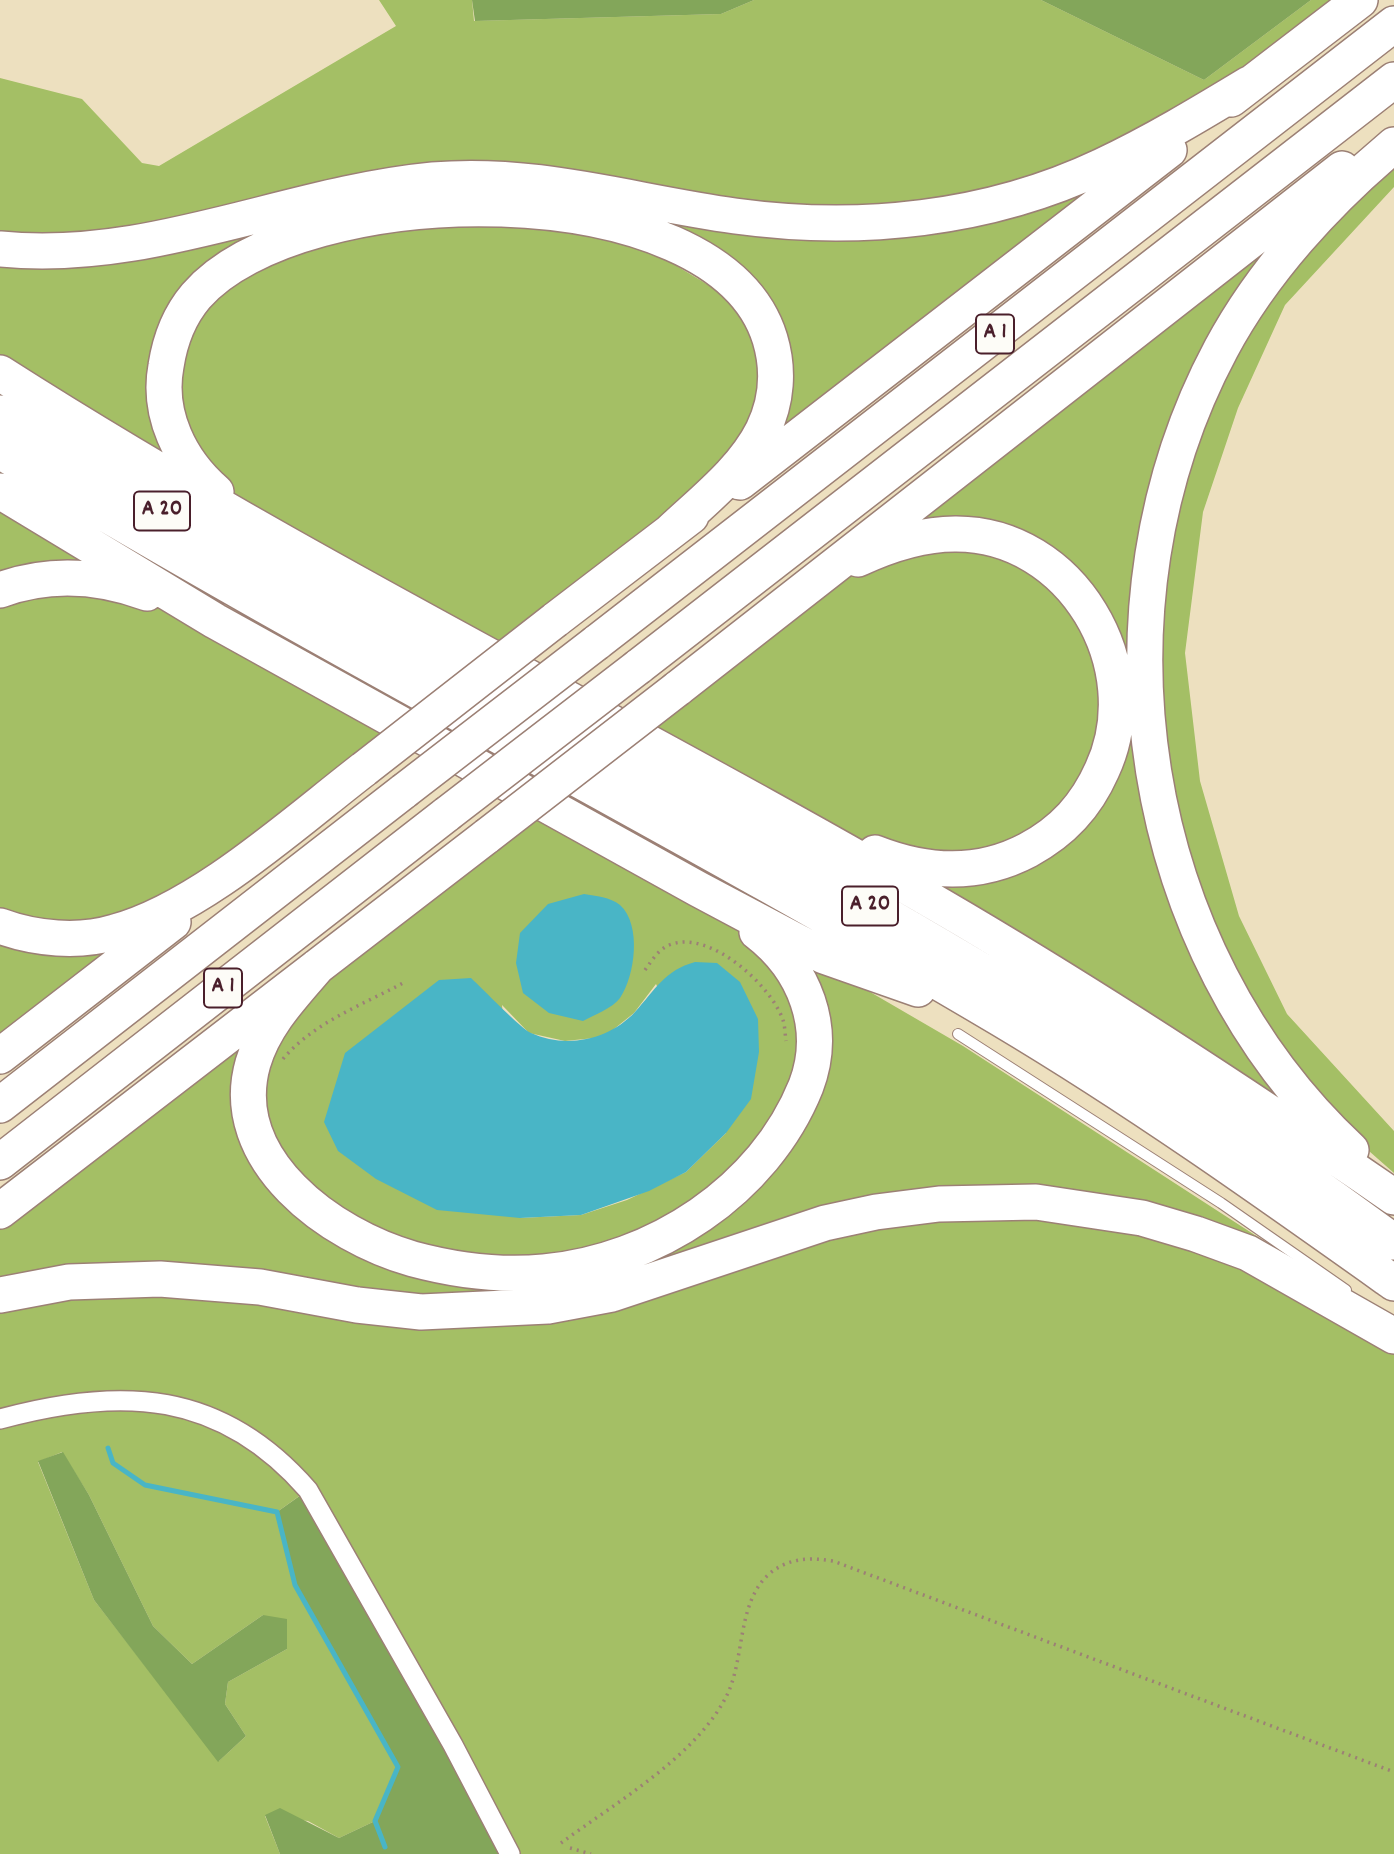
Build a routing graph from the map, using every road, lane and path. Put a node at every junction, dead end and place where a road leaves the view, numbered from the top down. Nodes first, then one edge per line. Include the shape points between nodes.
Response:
1 (1360, 0) edge
2 (1394, 24) edge
3 (1394, 80) edge
4 (1249, 84) junction
5 (1394, 128) edge
6 (1394, 145) edge
7 (0, 249) edge
8 (0, 373) edge
9 (0, 413) edge
10 (0, 451) edge
11 (0, 491) edge
12 (250, 524) junction
13 (671, 531) junction
14 (822, 576) junction
15 (0, 590) edge
16 (215, 621) junction
17 (784, 817) junction
18 (236, 868) junction
19 (698, 889) junction
20 (0, 926) edge
21 (317, 967) junction
22 (645, 970) dead end
23 (403, 983) dead end
24 (1003, 1020) junction
25 (958, 1034) dead end
26 (787, 1043) dead end
27 (0, 1056) edge
28 (275, 1068) dead end
29 (0, 1105) edge
30 (0, 1162) edge
31 (1394, 1191) edge
32 (1394, 1197) edge
33 (0, 1210) edge
34 (1394, 1242) edge
35 (1394, 1283) edge
36 (1353, 1295) dead end
37 (0, 1296) edge
38 (1394, 1326) edge
39 (1390, 1327) edge
40 (0, 1419) edge
41 (1394, 1772) edge
42 (561, 1843) dead end
43 (570, 1848) dead end
44 (510, 1854) edge
45 (591, 1854) edge

1 - 4 highway
2 - 29 highway, A 1, bridge
3 - 30 highway, A 1, bridge
4 - 7 highway via 1138,148 1054,186 991,206 901,220 802,223 732,216 549,182 435,180 356,191 168,239 105,248
4 - 13 highway via 782,450
5 - 14 highway
6 - 31 highway via 1353,181 1290,250 1222,348 1167,487 1153,554 1144,655 1149,743 1162,817 1214,965 1260,1042 1294,1087
8 - 12 highway
9 - 34 highway, A 20 via 326,604 944,949 1187,1099
10 - 24 highway, A 20 via 310,633 751,875
11 - 16 highway
12 - 13 highway via 184,458 170,426 164,374 169,347 189,306 219,276 290,240 393,214 484,207 545,212 631,229 707,262 733,280 754,304 774,354 776,384 770,414 745,458
12 - 17 highway
13 - 18 highway, bridge
14 - 17 highway via 890,545 956,533 984,537 1023,552 1065,580 1095,618 1112,656 1116,720 1105,764 1072,818 1044,841 990,865 930,869 893,860
14 - 21 highway, bridge
15 - 16 highway via 55,577 89,578 131,587
16 - 19 highway
17 - 32 highway via 1129,1021
18 - 20 highway via 158,915 115,933 40,937
18 - 27 highway
19 - 21 highway via 767,940 799,979 812,1007 815,1031 809,1077 798,1106 777,1138 734,1188 674,1231 592,1264 495,1273 411,1258 346,1230 284,1181 259,1143 252,1121 252,1065 272,1022
19 - 24 highway via 824,956
21 - 33 highway
22 - 26 path via 659,951 673,943 690,942 725,954 755,978 783,1018
23 - 28 path via 296,1044
24 - 35 highway, A 20 via 1169,1125
25 - 36 lane via 1221,1203
37 - 39 highway via 69,1282 159,1279 260,1287 421,1312 548,1306 612,1294 812,1227 876,1212 939,1203 1036,1202 1142,1218 1196,1234 1248,1253
38 - 39 lane
40 - 44 street via 87,1401 142,1401 222,1420 281,1459 308,1490
41 - 42 path via 833,1561 809,1557 786,1563 758,1587 727,1694 699,1737
43 - 45 path

